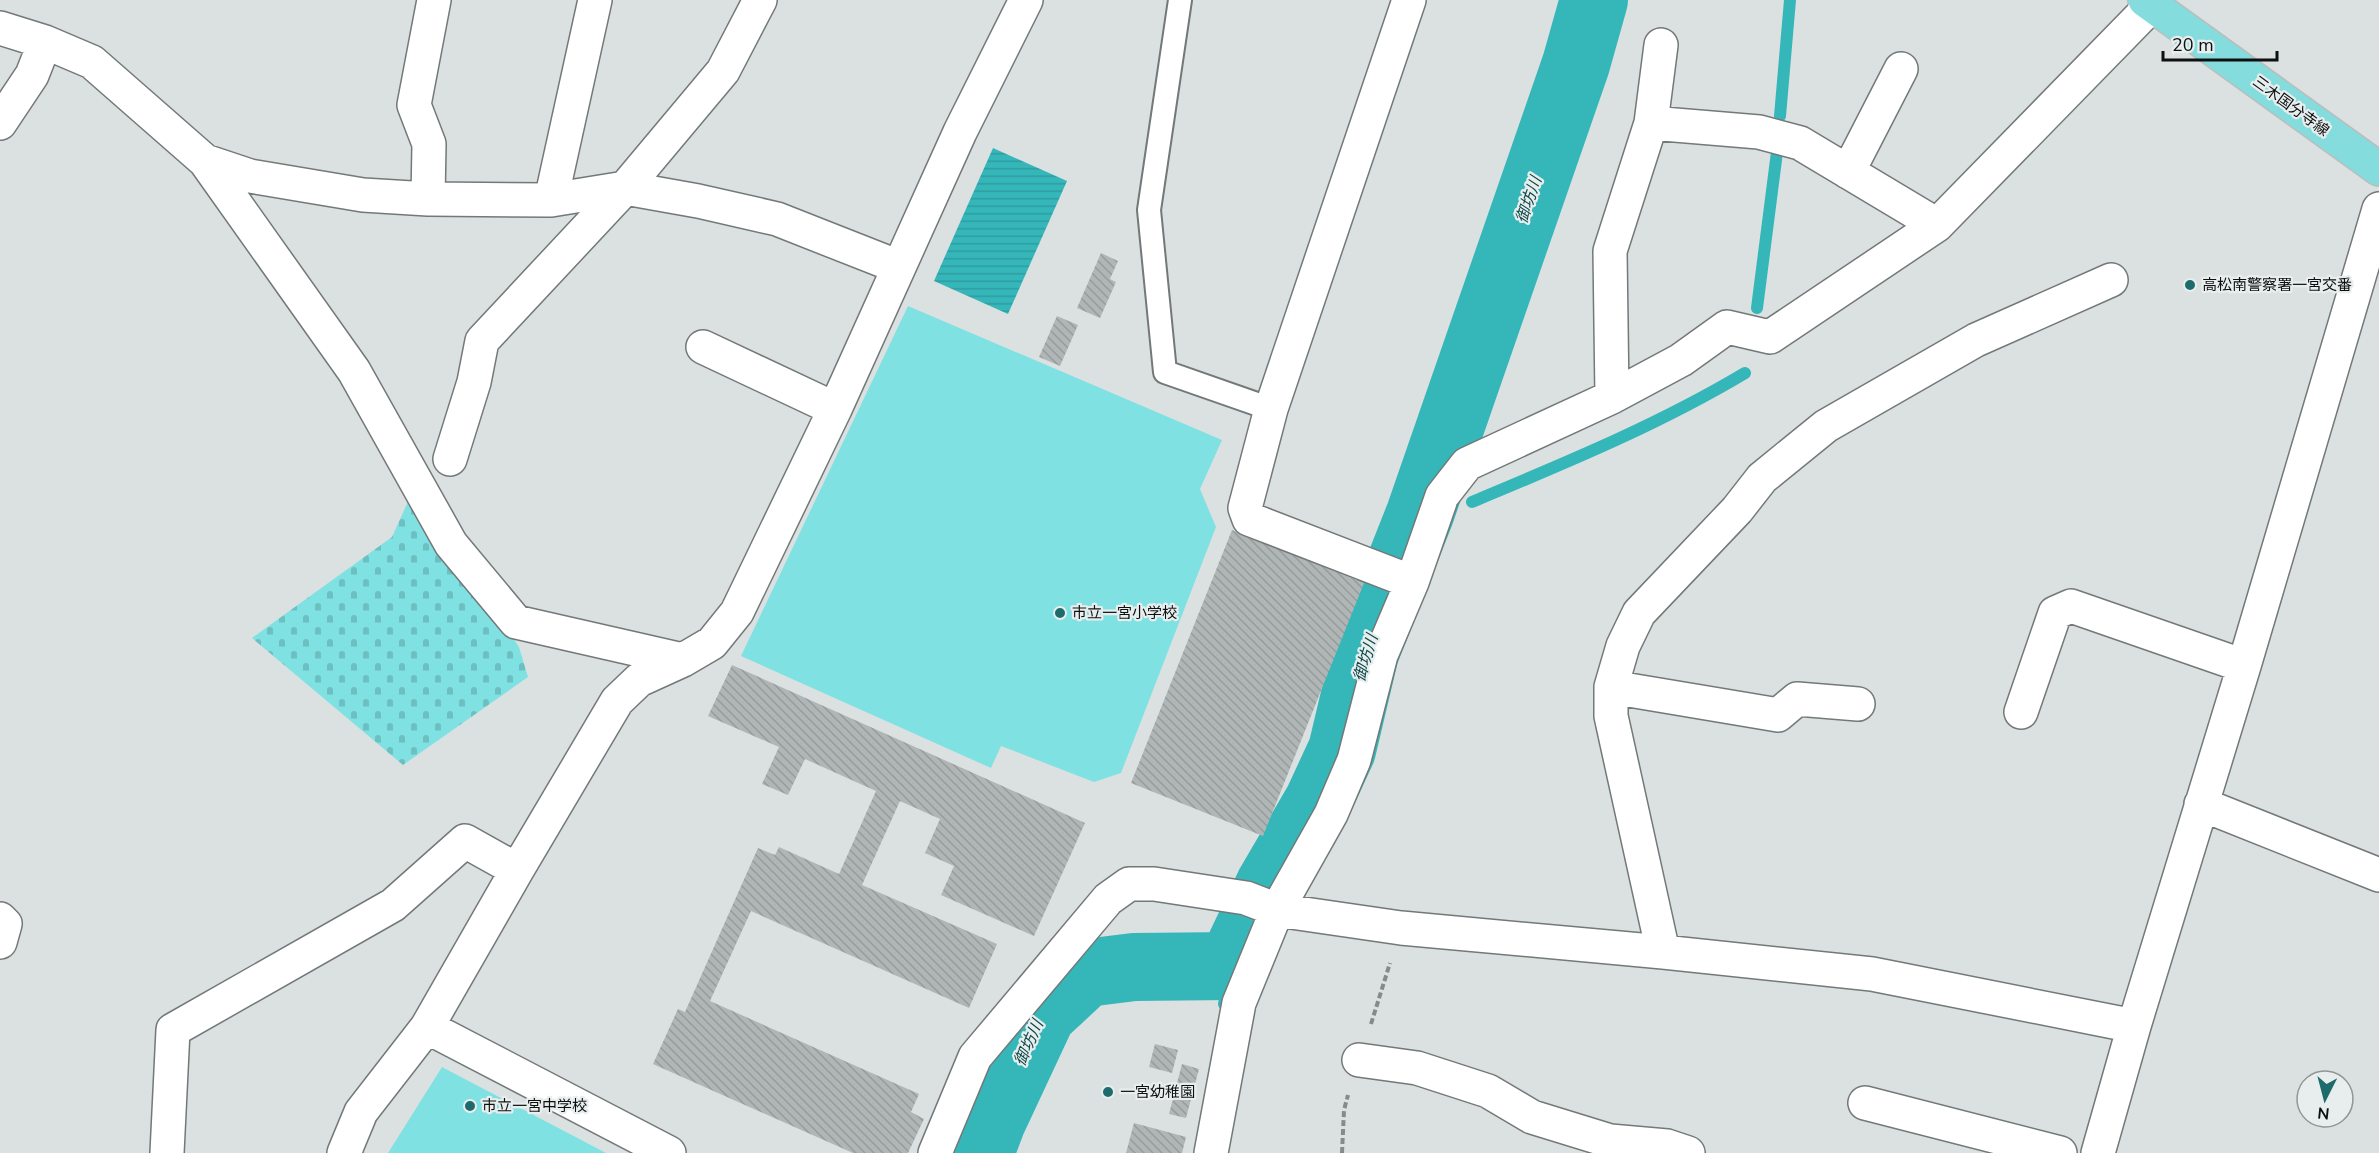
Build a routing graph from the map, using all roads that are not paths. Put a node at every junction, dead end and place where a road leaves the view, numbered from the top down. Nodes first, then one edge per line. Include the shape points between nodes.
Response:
1 (434, 0) edge
2 (595, 0) edge
3 (760, 0) edge
4 (1026, 0) edge
5 (1180, 0) edge
6 (1409, 0) edge
7 (2149, 3) edge
8 (0, 28) edge
9 (45, 42) junction
10 (1661, 45) dead end
11 (1901, 69) dead end
12 (0, 123) edge
13 (1651, 123) junction
14 (204, 161) junction
15 (2379, 169) edge
16 (1848, 172) junction
17 (625, 188) junction
18 (428, 199) junction
19 (551, 200) junction
20 (2379, 209) edge
21 (1937, 225) junction
22 (899, 267) junction
23 (2111, 280) dead end
24 (703, 347) dead end
25 (1612, 397) junction
26 (835, 409) junction
27 (1271, 409) junction
28 (450, 459) dead end
29 (1401, 578) junction
30 (683, 660) junction
31 (2244, 666) junction
32 (1611, 687) junction
33 (1858, 704) dead end
34 (2021, 712) dead end
35 (2202, 804) junction
36 (517, 870) junction
37 (2379, 875) edge
38 (1265, 905) junction
39 (0, 919) edge
40 (0, 942) edge
41 (1663, 952) junction
42 (2134, 1026) junction
43 (427, 1027) junction
44 (1359, 1060) dead end
45 (1865, 1102) dead end
46 (167, 1153) edge
47 (344, 1153) edge
48 (669, 1153) edge
49 (935, 1153) edge
50 (1211, 1153) edge
51 (1688, 1153) edge
52 (2060, 1153) edge
53 (2098, 1153) edge

1 - 18 street via 414,105 429,144
2 - 19 street
3 - 17 street via 723,71
4 - 22 street
5 - 27 lane via 1149,210 1165,372
6 - 27 street
7 - 15 main road, 三木国分寺線
7 - 21 street
8 - 9 street
9 - 12 street via 32,75
9 - 14 street via 92,62
10 - 13 street
11 - 16 street
13 - 16 street via 1759,132 1800,143
13 - 25 street via 1610,251
14 - 18 street via 250,176 363,195
14 - 30 street via 354,371 452,543 516,622
16 - 21 street
17 - 19 street
17 - 22 street via 777,219
17 - 28 street via 482,341 474,382
18 - 19 street
20 - 31 street
21 - 25 street via 1770,337 1727,327 1681,360
22 - 26 street
23 - 32 street via 1976,340 1826,426 1762,478 1640,613 1623,646
24 - 26 street
25 - 29 street via 1467,464 1442,496
26 - 30 street via 737,612 712,643
27 - 29 street via 1245,508 1249,519
29 - 38 street via 1354,760 1331,814
30 - 36 street via 639,680 617,701
31 - 34 street via 2071,606 2055,613
31 - 35 street
32 - 33 street via 1778,715 1797,699
32 - 41 street via 1611,716
35 - 37 street
35 - 42 street
36 - 43 street
36 - 46 street via 465,841 393,905 173,1030
38 - 41 street via 1401,928
38 - 49 street via 1154,884 1129,884 1108,899 975,1057
38 - 50 street via 1239,1003
39 - 40 street via 5,924
41 - 42 street via 1872,974
42 - 53 street
43 - 47 street via 361,1112
43 - 48 street
44 - 51 street via 1417,1068 1488,1091 1532,1118 1610,1141 1667,1146
45 - 52 street

